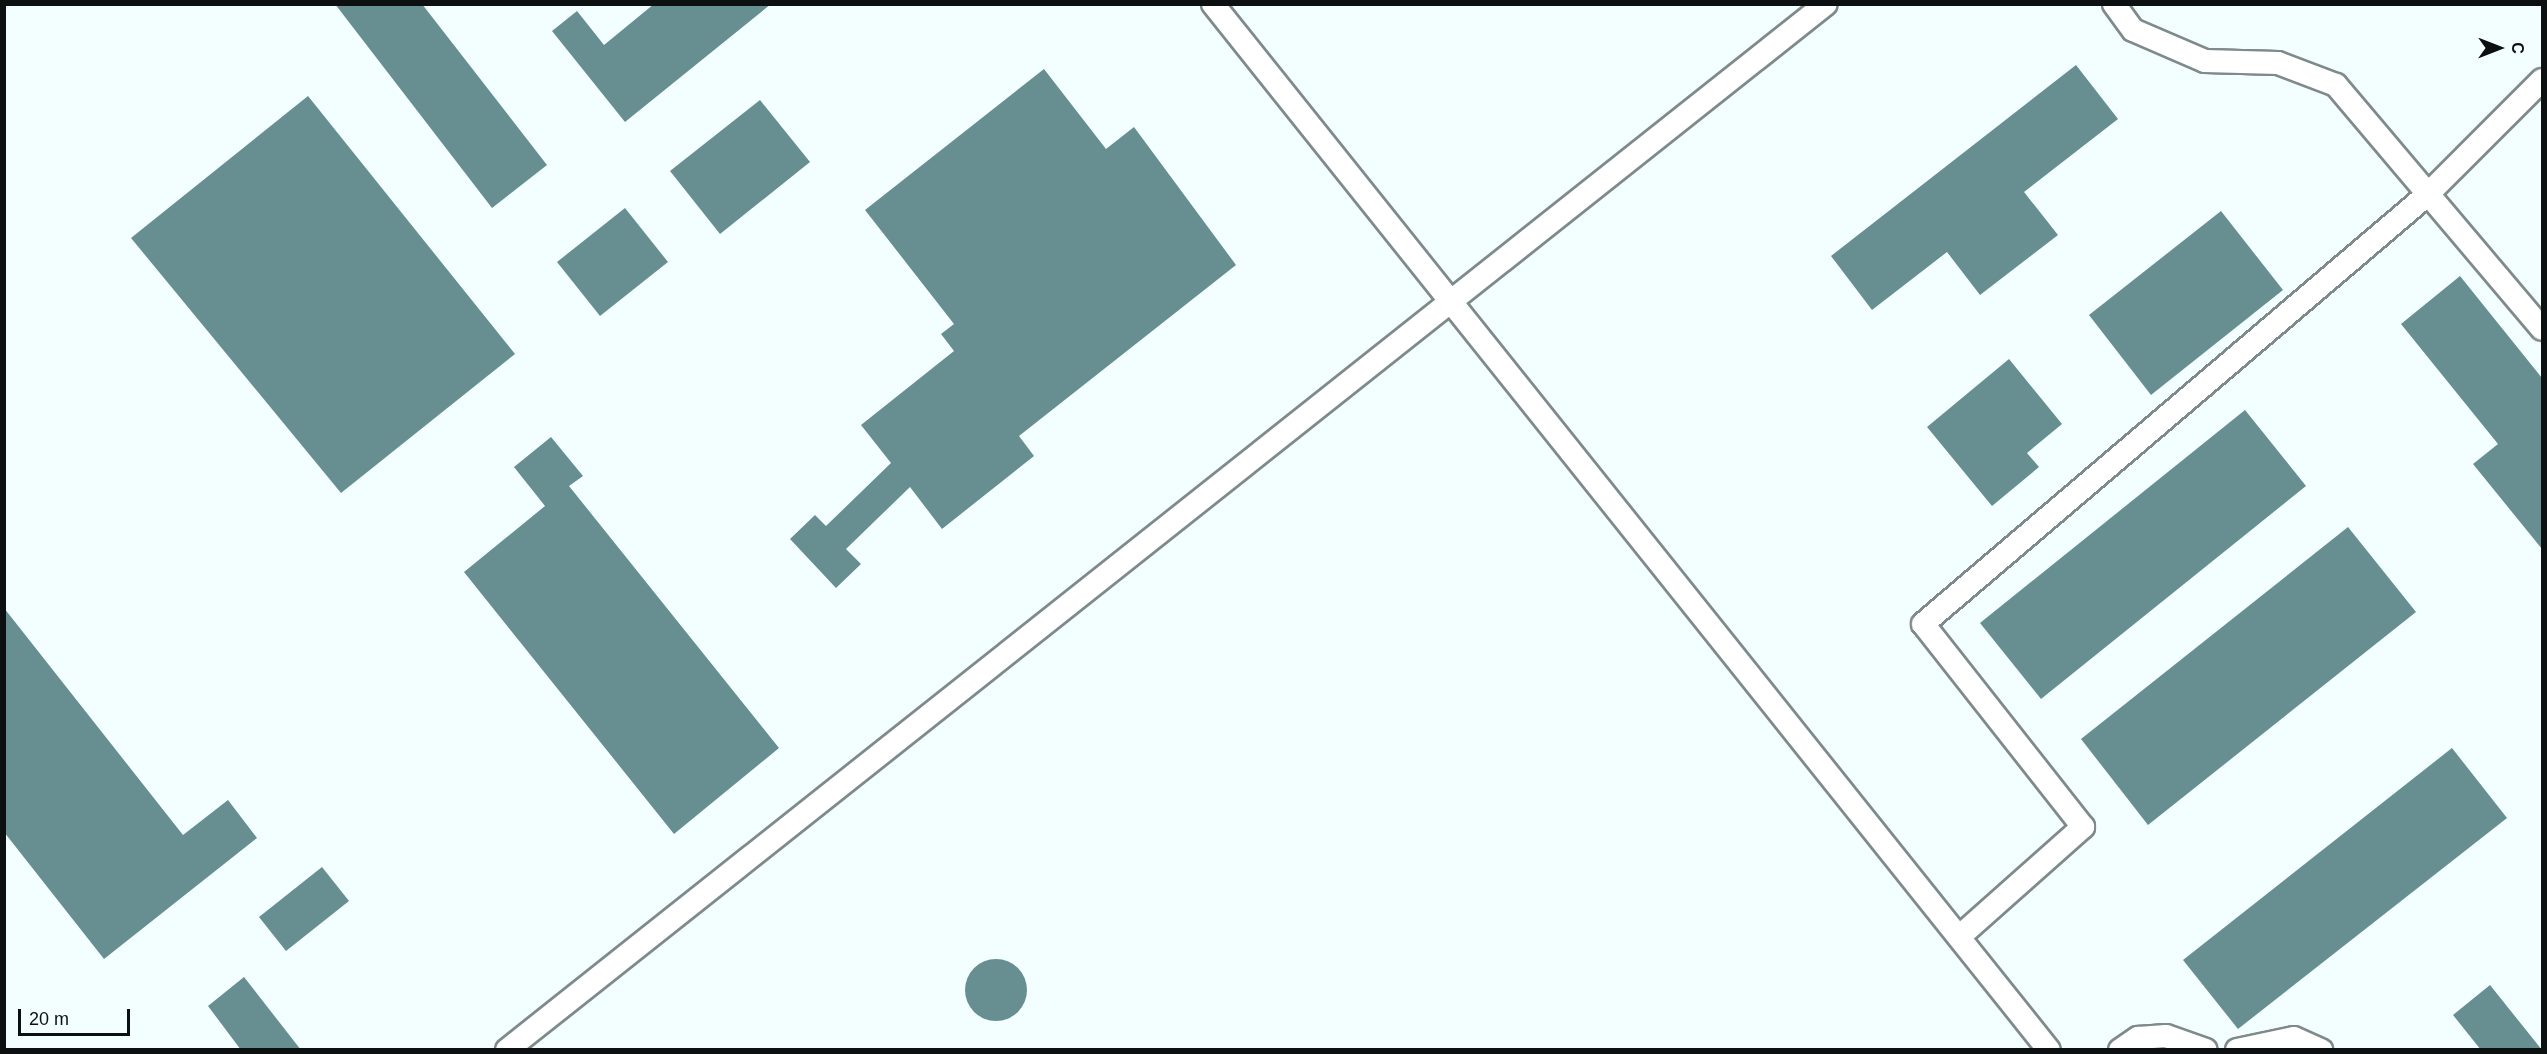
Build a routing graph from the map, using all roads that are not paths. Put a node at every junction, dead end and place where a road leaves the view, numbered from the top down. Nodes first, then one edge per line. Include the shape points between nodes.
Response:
1 (1213, 4) edge
2 (1826, 4) edge
3 (2114, 4) edge
4 (2542, 80) edge
5 (2428, 194) junction
6 (1451, 302) junction
7 (2542, 329) edge
8 (1959, 937) junction
9 (507, 1050) edge
10 (2049, 1050) edge
11 (2120, 1050) edge
12 (2206, 1050) edge
13 (2237, 1050) edge
14 (2321, 1050) edge

1 - 6 lane
2 - 6 lane
3 - 5 lane via 2133,30 2205,61 2278,63 2336,85
4 - 5 lane
5 - 7 lane
5 - 8 lane via 1923,624 2083,827
6 - 8 lane
6 - 9 lane
8 - 10 lane
11 - 12 lane via 2138,1038 2166,1036
13 - 14 lane via 2294,1038

